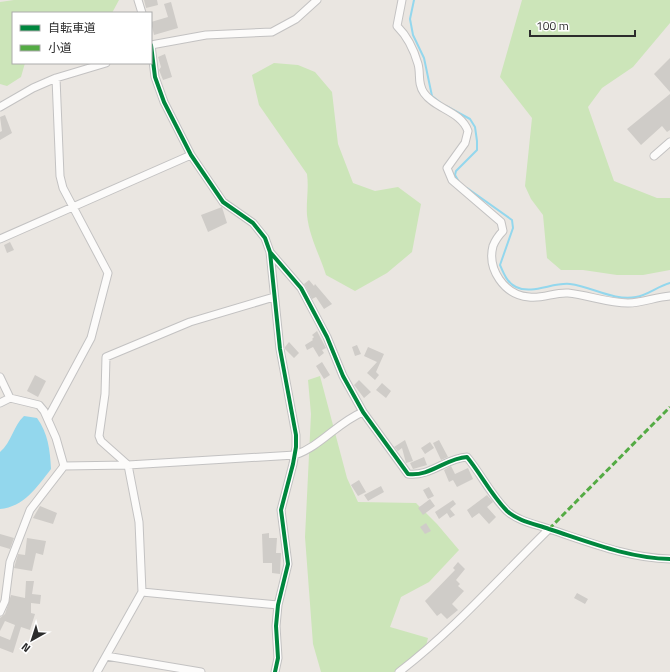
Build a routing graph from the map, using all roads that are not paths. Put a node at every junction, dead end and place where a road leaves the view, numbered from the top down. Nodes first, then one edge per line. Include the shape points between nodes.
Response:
1 (138, 0) edge
2 (317, 0) edge
3 (402, 0) edge
4 (142, 12) edge
5 (152, 45) edge
6 (152, 53) edge
7 (103, 64) edge
8 (56, 78) junction
9 (0, 107) edge
10 (670, 142) edge
11 (191, 155) junction
12 (654, 156) dead end
13 (73, 208) junction
14 (0, 239) edge
15 (270, 252) junction
16 (670, 296) edge
17 (274, 297) junction
18 (0, 377) edge
19 (10, 398) junction
20 (0, 403) edge
21 (362, 412) junction
22 (48, 418) junction
23 (295, 455) junction
24 (128, 465) junction
25 (64, 466) junction
26 (549, 529) junction
27 (670, 559) edge
28 (142, 592) junction
29 (278, 605) junction
30 (0, 612) edge
31 (106, 656) junction
32 (97, 672) edge
33 (201, 672) edge
34 (275, 672) edge
35 (399, 672) edge

1 - 4 street
2 - 5 street via 296,19 272,32 206,35
3 - 16 street via 397,26 415,56 420,87 425,95 462,121 468,131 465,143 447,168 452,180 501,222 503,231 493,245 492,268 503,284 530,298 567,293 638,303 656,297
6 - 11 street via 155,77 164,102
7 - 8 street
8 - 9 street
8 - 13 street via 60,176
10 - 12 street
11 - 13 street
11 - 15 street via 223,202 253,223 265,238
13 - 14 street
13 - 22 street via 108,273 91,338
15 - 17 street
15 - 21 street via 301,288
17 - 23 street via 280,349 296,435
17 - 24 street via 190,322 106,357 105,394 99,436 101,441
18 - 19 street
19 - 20 street
19 - 22 street via 39,405
21 - 23 street via 350,417 330,435
21 - 26 street via 408,474 416,475 446,462 468,457 508,511 524,521
22 - 25 street
23 - 24 street
23 - 29 street via 282,510 288,564
24 - 25 street
24 - 28 street via 139,522
25 - 30 street via 30,510 10,562 5,601
26 - 27 street via 593,545 654,559
26 - 35 street via 419,657
28 - 29 street
28 - 31 street
29 - 34 street via 278,658
31 - 32 street
31 - 33 street

